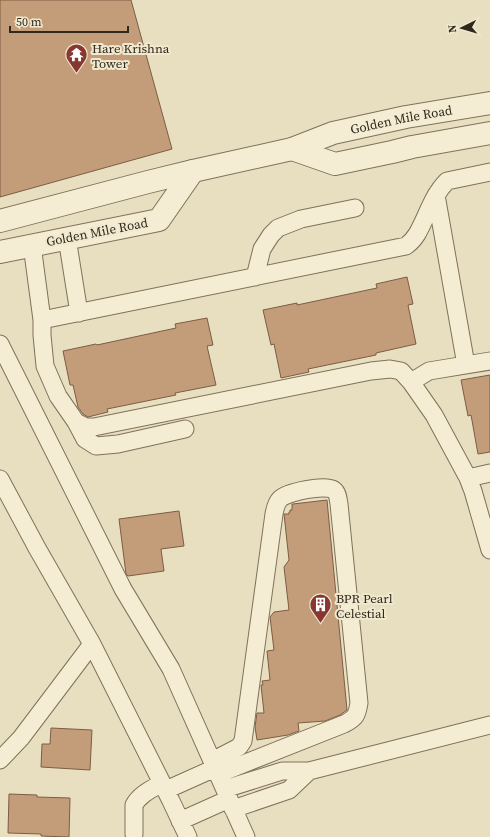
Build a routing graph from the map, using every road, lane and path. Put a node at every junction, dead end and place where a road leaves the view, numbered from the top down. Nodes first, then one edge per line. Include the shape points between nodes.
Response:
1 (490, 103) edge
2 (490, 133) edge
3 (292, 149) junction
4 (193, 172) junction
5 (490, 172) edge
6 (436, 195) junction
7 (355, 208) dead end
8 (0, 221) edge
9 (67, 238) junction
10 (32, 245) junction
11 (0, 252) edge
12 (255, 277) junction
13 (79, 313) junction
14 (42, 320) junction
15 (0, 344) edge
16 (490, 361) edge
17 (466, 365) junction
18 (411, 382) junction
19 (76, 422) junction
20 (185, 429) dead end
21 (490, 472) edge
22 (0, 478) edge
23 (468, 478) junction
24 (490, 550) edge
25 (92, 644) junction
26 (490, 713) edge
27 (490, 725) edge
28 (471, 730) junction
29 (242, 744) junction
30 (0, 760) edge
31 (250, 761) junction
32 (215, 768) junction
33 (165, 789) junction
34 (229, 799) junction
35 (180, 821) junction
36 (134, 836) edge
37 (188, 837) edge
38 (246, 837) edge

1 - 3 street, Golden Mile Road via 406,117 333,133
2 - 3 street via 412,146 335,164
3 - 4 street, Golden Mile Road
4 - 8 street, Golden Mile Road
4 - 9 street, Golden Mile Road via 159,220
5 - 6 street via 447,182
6 - 12 street via 416,236 406,246
6 - 17 street
7 - 12 street via 301,219 278,228 262,249
9 - 10 street, Golden Mile Road
9 - 13 street
10 - 11 street, Golden Mile Road
10 - 14 street
12 - 13 street
13 - 14 street
14 - 19 street via 45,366 58,396
15 - 32 street via 123,589 171,669
16 - 17 street
17 - 18 street via 430,371
18 - 19 street via 401,371 371,370 94,426 86,427
18 - 23 street via 434,415
19 - 20 street via 85,439 96,446 118,444
21 - 23 street
22 - 25 street
23 - 24 street
25 - 30 street via 21,738
25 - 33 street
26 - 28 street
27 - 28 street
28 - 34 street via 309,771 289,790
29 - 31 street
29 - 31 street via 277,504 288,494 322,487 331,488 335,490 339,504 359,703 357,713 352,720 344,724
29 - 32 street
31 - 32 street
32 - 33 street
32 - 34 street
33 - 35 street
33 - 36 street via 147,806 140,817
34 - 35 street
34 - 38 street
35 - 37 street

